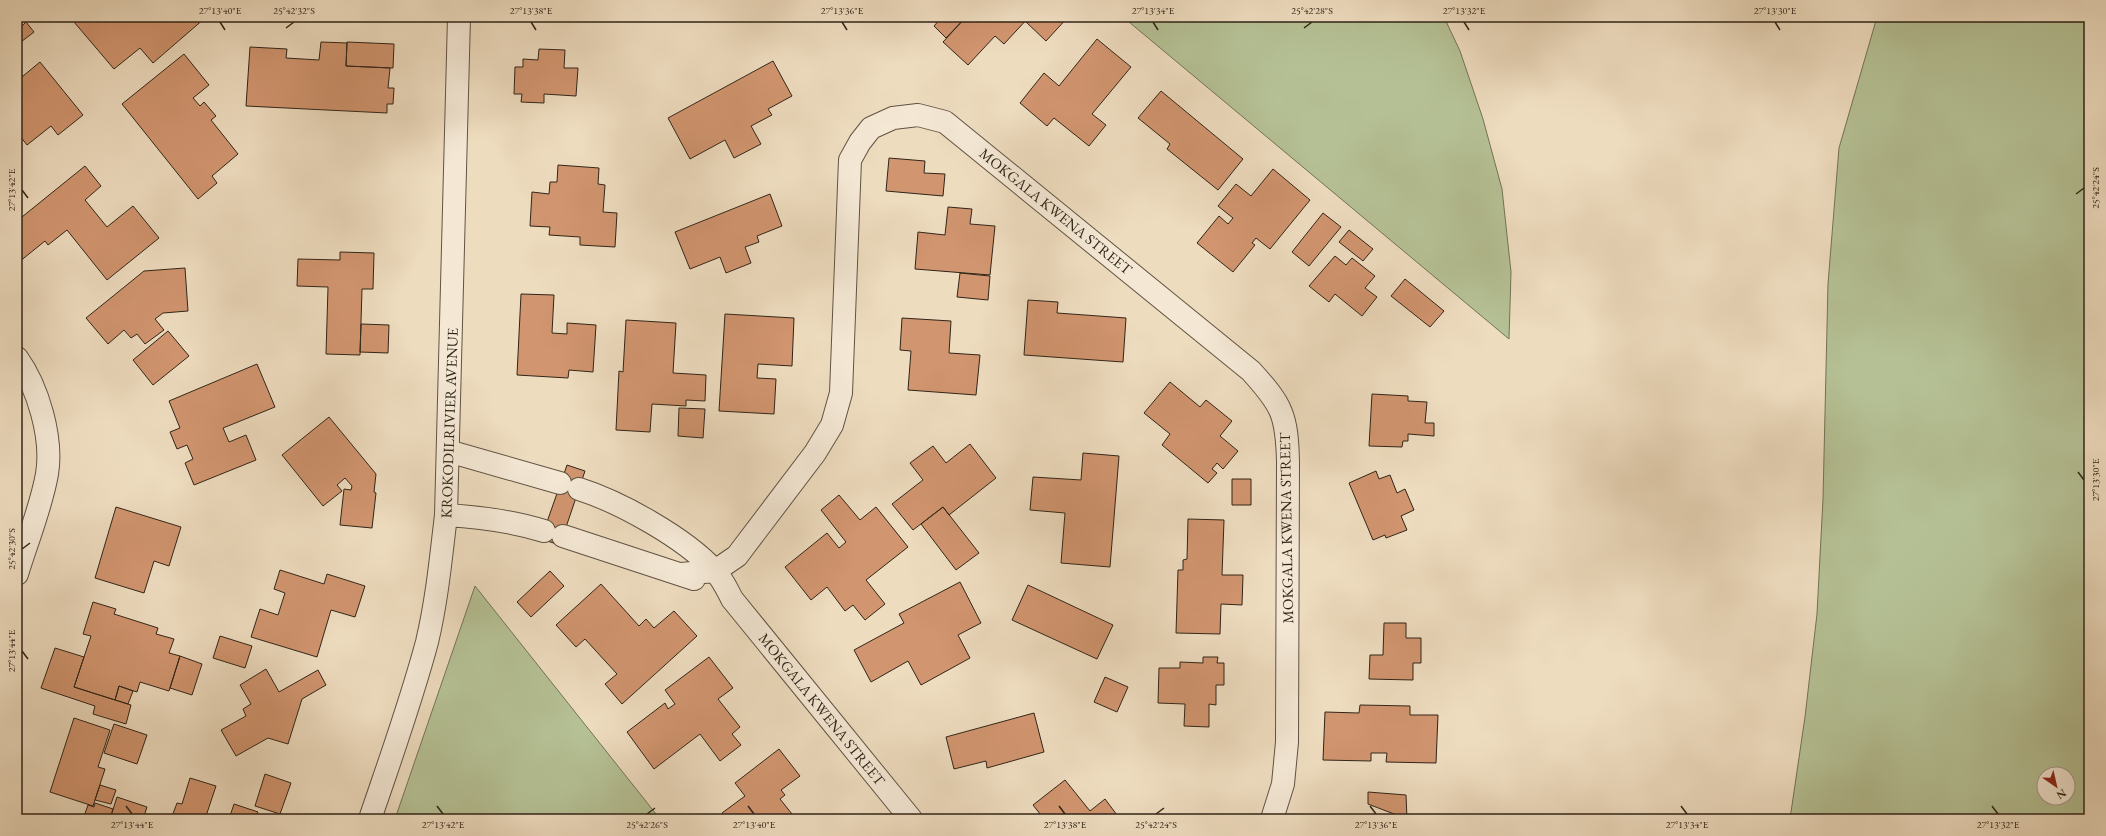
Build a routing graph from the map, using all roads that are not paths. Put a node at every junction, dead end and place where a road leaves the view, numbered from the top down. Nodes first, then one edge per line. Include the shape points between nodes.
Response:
1 (459, 17) edge
2 (17, 358) edge
3 (448, 451) junction
4 (446, 515) junction
5 (715, 571) junction
6 (17, 574) edge
7 (681, 574) junction
8 (732, 598) junction
9 (370, 819) edge
10 (911, 819) edge
11 (1272, 819) edge

1 - 3 street, KROKODILRIVIER AVENUE
2 - 6 street via 35,389 48,453 47,473
3 - 4 street, KROKODILRIVIER AVENUE
3 - 5 street, MOKGALA KWENA STREET via 570,486 626,510 665,530 694,551
4 - 7 street, MOKGALA KWENA STREET via 489,517 522,524
4 - 9 street, KROKODILRIVIER AVENUE via 440,572 427,640 413,691
5 - 7 street, MOKGALA KWENA STREET
5 - 8 street, MOKGALA KWENA STREET
5 - 11 street, MOKGALA KWENA STREET via 737,556 757,532 815,453 832,425 841,393 850,160 871,128 893,118 918,115 945,122 1252,371 1283,413 1288,435 1287,742 1283,784
7 - 8 street, MOKGALA KWENA STREET
8 - 10 street, MOKGALA KWENA STREET

